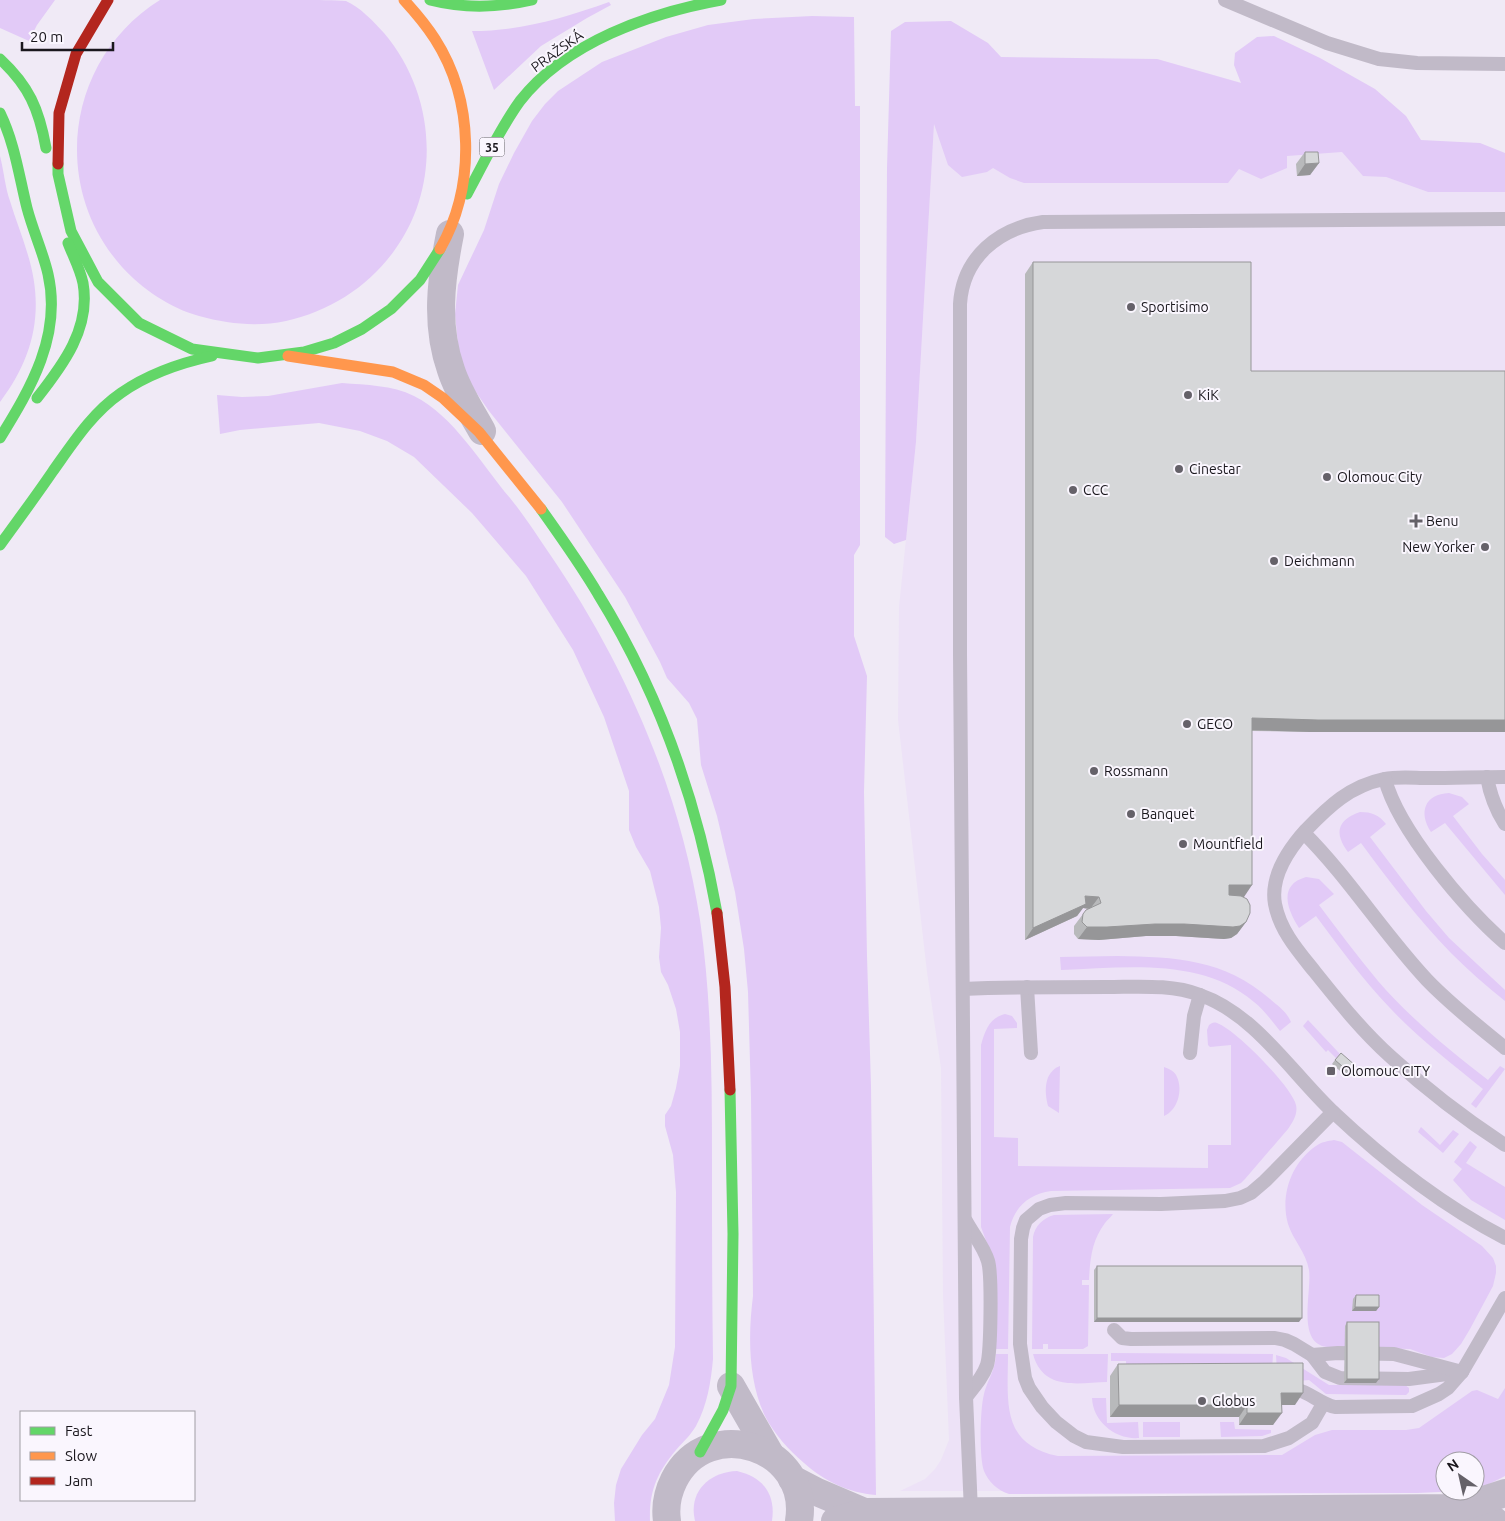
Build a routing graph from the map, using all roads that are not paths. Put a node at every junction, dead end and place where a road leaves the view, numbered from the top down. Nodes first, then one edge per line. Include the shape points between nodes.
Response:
1 (108, 0) edge
2 (404, 0) edge
3 (430, 0) edge
4 (532, 0) edge
5 (720, 0) edge
6 (1225, 0) edge
7 (0, 59) edge
8 (1505, 64) edge
9 (0, 113) edge
10 (46, 158) junction
11 (1505, 219) edge
12 (452, 222) junction
13 (68, 243) junction
14 (212, 356) junction
15 (288, 356) junction
16 (0, 438) edge
17 (488, 442) junction
18 (0, 444) edge
19 (0, 544) edge
20 (1488, 778) junction
21 (1505, 778) edge
22 (1385, 779) junction
23 (1505, 824) edge
24 (1304, 833) junction
25 (1505, 943) edge
26 (1027, 987) junction
27 (963, 989) junction
28 (1200, 994) junction
29 (1505, 1048) edge
30 (1031, 1053) dead end
31 (1190, 1053) dead end
32 (1333, 1112) junction
33 (1505, 1145) edge
34 (966, 1221) junction
35 (1505, 1238) edge
36 (1505, 1298) edge
37 (1114, 1330) dead end
38 (1312, 1355) junction
39 (1462, 1372) junction
40 (731, 1386) junction
41 (1295, 1389) edge
42 (966, 1397) junction
43 (1324, 1404) junction
44 (700, 1452) junction
45 (770, 1454) junction
46 (792, 1479) junction
47 (1505, 1494) edge
48 (1459, 1508) junction
49 (971, 1511) junction
50 (864, 1512) junction
51 (667, 1521) edge
52 (799, 1521) edge
53 (834, 1521) edge
54 (1495, 1521) edge

1 - 10 main road via 79,36 64,62 50,106
2 - 12 main road via 429,28 444,55 463,112 465,168
3 - 4 main road via 475,8 506,7
5 - 12 main road, PRAŽSKÁ / 35 via 616,31 557,66 530,90 502,129
6 - 8 lane via 1327,43 1379,60 1417,64
7 - 10 main road via 32,96 41,117
9 - 16 main road via 13,142 53,299 50,333 41,364
10 - 13 main road via 53,204
11 - 27 lane via 1043,222 1022,225 1004,234 978,257 962,287 960,304
12 - 15 main road via 440,251 423,276 384,315 334,343
12 - 17 street via 441,288 443,345 458,387
13 - 14 main road via 99,289 130,318 161,338
13 - 18 main road via 83,282 80,327 66,360
14 - 15 main road via 239,359
14 - 19 main road via 154,374 109,402 90,420
15 - 17 main road via 402,374 432,390
17 - 40 main road via 546,515 581,566 640,671 683,778 702,840 719,929 727,1001 732,1144
20 - 21 lane
20 - 22 lane
20 - 23 lane via 1496,808
22 - 24 lane via 1343,796
22 - 25 lane via 1392,801 1430,860 1473,912
24 - 29 lane via 1427,980
24 - 33 lane via 1283,861 1275,890 1280,922 1289,937 1337,999 1391,1057
26 - 27 lane
26 - 28 lane via 1152,987
26 - 30 lane
27 - 34 lane
28 - 31 lane
28 - 32 lane via 1220,1003 1248,1023
32 - 35 lane via 1428,1192
32 - 43 lane via 1265,1181 1240,1198 1161,1204 1050,1205 1026,1220 1021,1239 1020,1344 1025,1378 1042,1407 1074,1436 1086,1442 1123,1446 1264,1446 1288,1438 1312,1423
34 - 42 lane
34 - 42 lane via 985,1254 990,1272 988,1364
36 - 39 lane
37 - 38 lane via 1122,1338 1131,1339 1275,1338 1286,1340
38 - 39 lane via 1394,1354
38 - 39 lane via 1325,1372 1340,1378 1409,1379
39 - 43 lane via 1448,1388 1412,1406 1340,1408
40 - 44 main road via 723,1410
40 - 45 street
41 - 43 lane
42 - 49 lane
44 - 45 street via 714,1446 744,1444
44 - 51 street via 678,1473 671,1487
45 - 46 street
46 - 50 street
46 - 52 street via 800,1500
47 - 48 street
48 - 49 street
48 - 54 street
49 - 50 street
50 - 53 street

